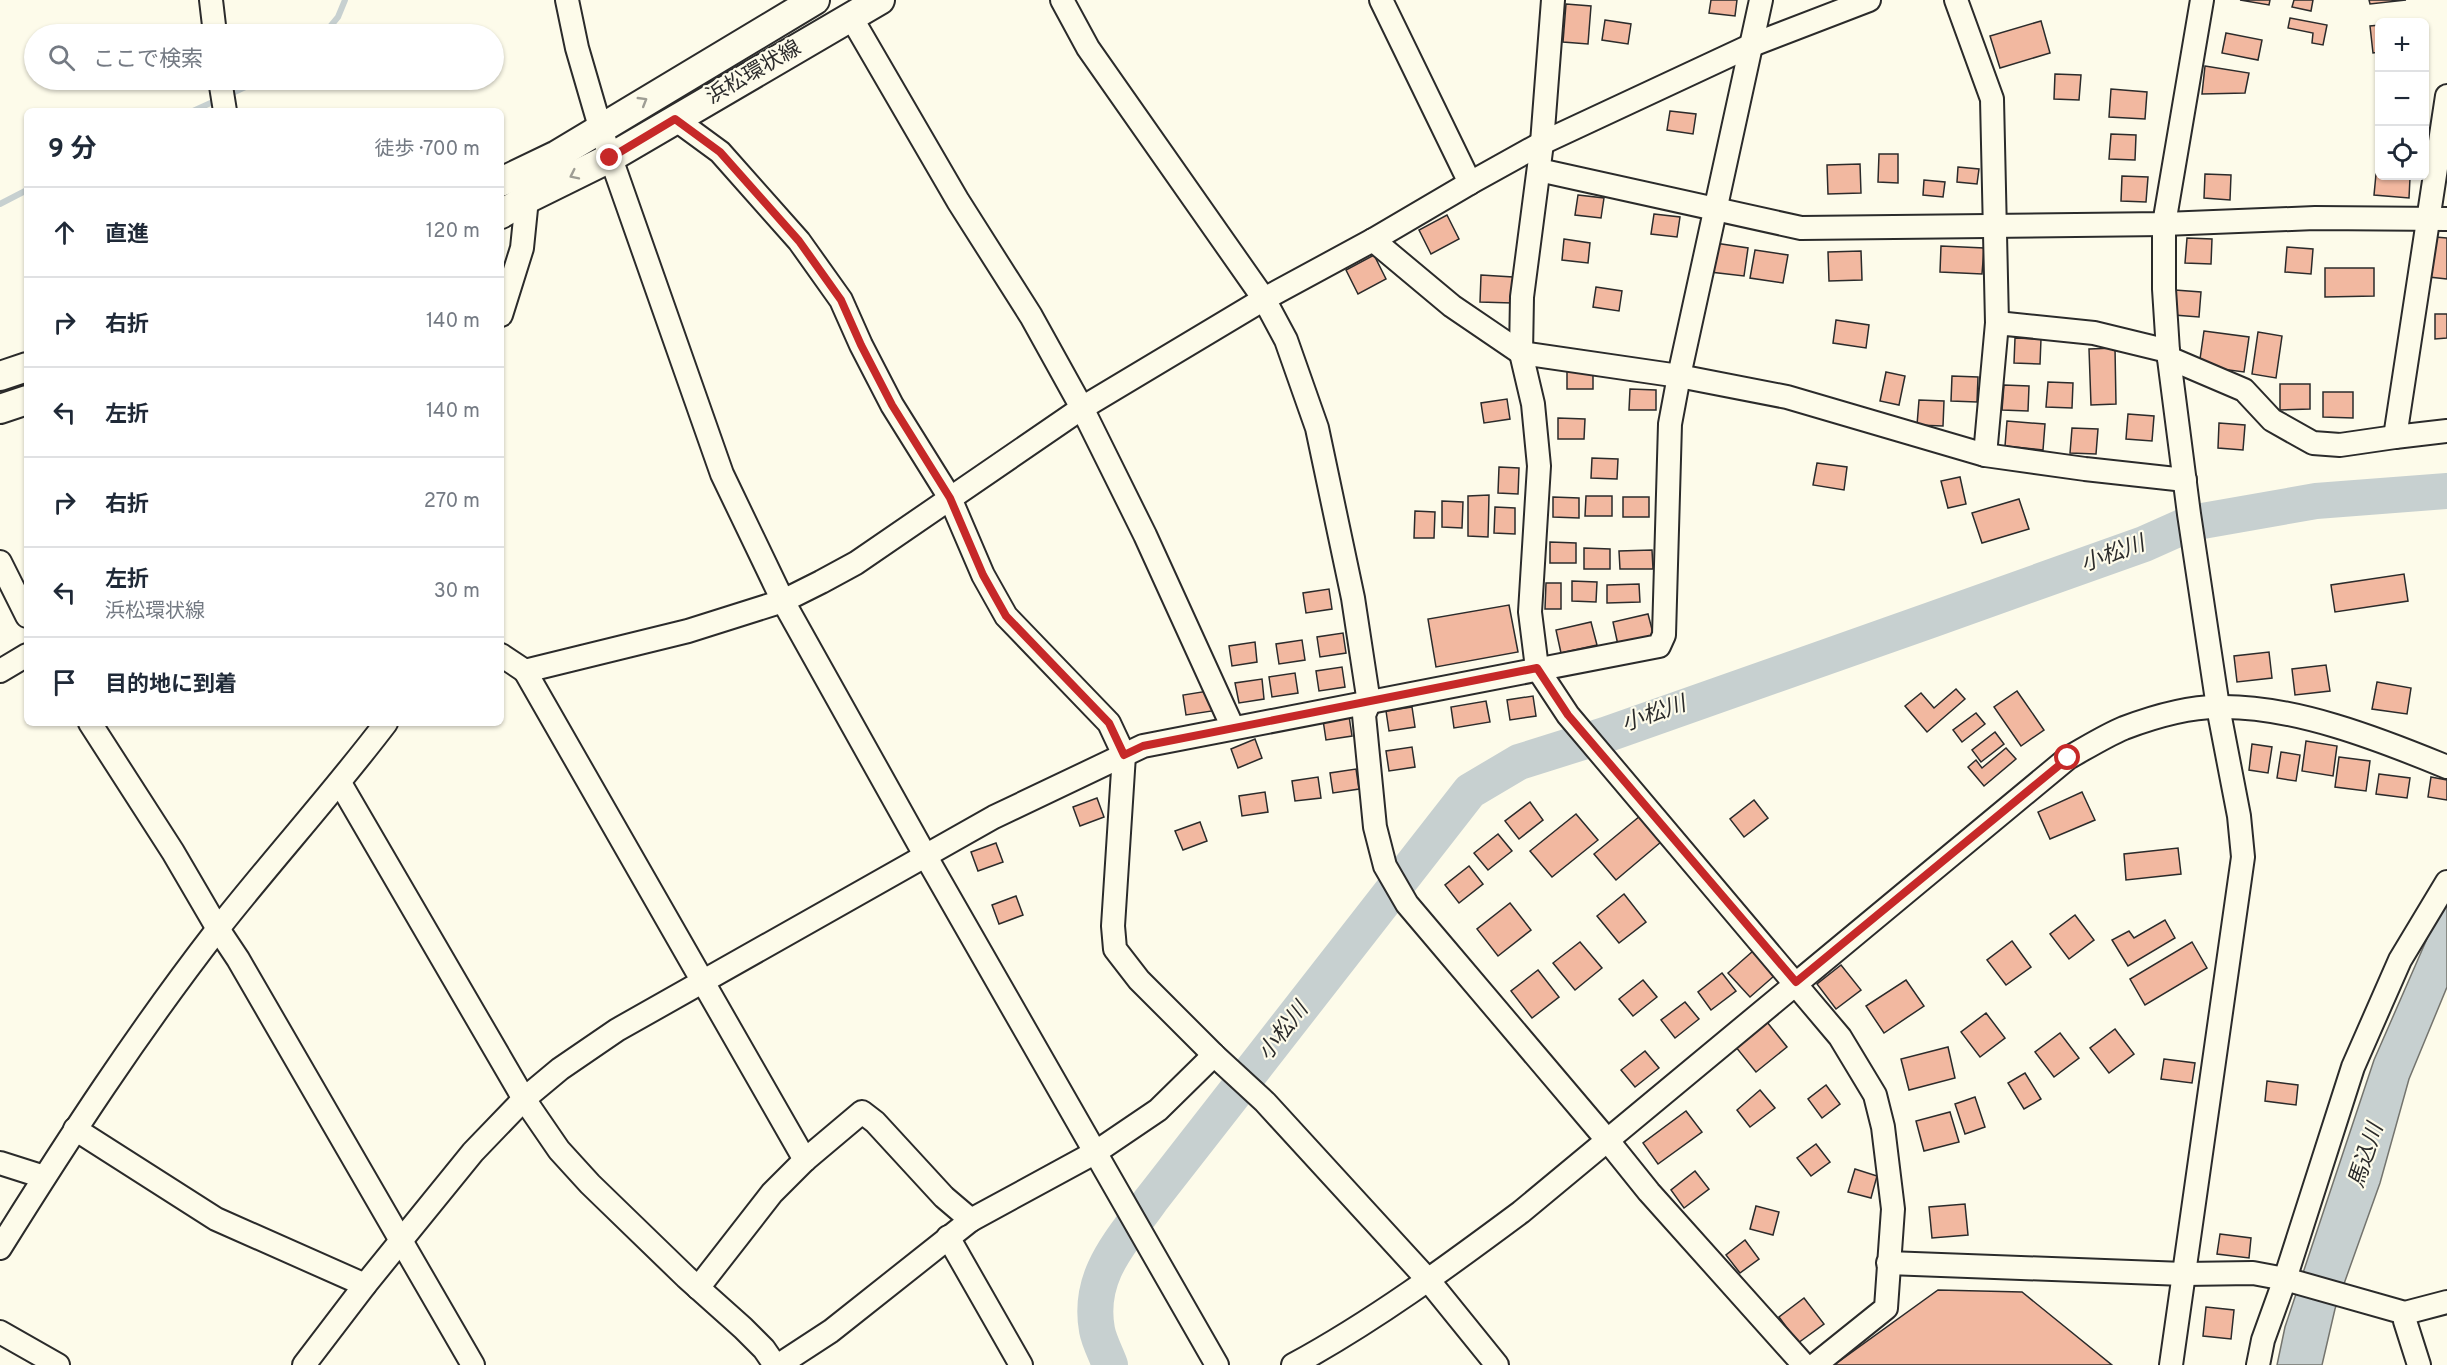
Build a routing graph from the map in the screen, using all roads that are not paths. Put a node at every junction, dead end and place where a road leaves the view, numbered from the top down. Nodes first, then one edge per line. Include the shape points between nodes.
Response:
1 (210, 0) edge
2 (567, 0) edge
3 (815, 0) edge
4 (880, 0) edge
5 (1062, 0) edge
6 (1381, 0) edge
7 (1553, 0) edge
8 (1761, 0) edge
9 (1869, 0) edge
10 (1956, 0) edge
11 (2202, 0) edge
12 (851, 17) junction
13 (214, 24) edge
14 (1752, 45) junction
15 (222, 90) edge
16 (2447, 96) edge
17 (225, 108) edge
18 (675, 119) junction
19 (600, 127) junction
20 (1542, 143) junction
21 (610, 158) junction
22 (1539, 170) junction
23 (504, 181) edge
24 (1470, 183) junction
25 (527, 199) junction
26 (1714, 209) junction
27 (504, 212) edge
28 (2438, 219) edge
29 (2164, 224) junction
30 (1994, 226) junction
31 (1372, 240) junction
32 (1264, 299) junction
33 (504, 305) edge
34 (1997, 323) junction
35 (1521, 353) junction
36 (2168, 354) junction
37 (24, 368) edge
38 (0, 376) edge
39 (1679, 376) junction
40 (24, 401) edge
41 (1082, 408) junction
42 (0, 409) edge
43 (2447, 431) edge
44 (2395, 437) junction
45 (1985, 455) junction
46 (2185, 480) junction
47 (950, 498) junction
48 (0, 562) edge
49 (783, 601) junction
50 (24, 610) edge
51 (24, 657) edge
52 (504, 657) edge
53 (1537, 668) junction
54 (0, 671) edge
55 (525, 671) junction
56 (1369, 703) junction
57 (2218, 707) junction
58 (92, 726) edge
59 (384, 726) edge
60 (1233, 728) junction
61 (1124, 755) junction
62 (2447, 767) edge
63 (340, 783) junction
64 (925, 855) junction
65 (2447, 882) edge
66 (218, 929) junction
67 (703, 981) junction
68 (1796, 982) junction
69 (1221, 1061) junction
70 (524, 1099) junction
71 (75, 1130) junction
72 (1608, 1141) junction
73 (1096, 1152) junction
74 (805, 1160) junction
75 (0, 1163) edge
76 (44, 1178) junction
77 (971, 1220) junction
78 (948, 1237) junction
79 (402, 1241) junction
80 (0, 1248) edge
81 (1888, 1263) junction
82 (2184, 1274) junction
83 (2287, 1280) junction
84 (1429, 1281) junction
85 (365, 1285) junction
86 (698, 1288) junction
87 (2447, 1302) edge
88 (2405, 1313) junction
89 (0, 1332) edge
90 (58, 1365) edge
91 (304, 1365) edge
92 (473, 1365) edge
93 (777, 1365) edge
94 (1021, 1365) edge
95 (1217, 1365) edge
96 (1293, 1365) edge
97 (1497, 1365) edge
98 (1804, 1365) edge
99 (1815, 1365) edge
100 (2171, 1365) edge
101 (2258, 1365) edge
102 (2419, 1365) edge

1 - 13 street
2 - 19 street
19 -> 3 main road, 浜松環状線
4 - 12 main road, 浜松環状線
5 - 32 street via 1088,48
6 - 24 street
7 - 20 street
8 - 14 street
9 - 14 street
10 - 30 street via 1992,99
11 - 29 street
12 - 18 main road, 浜松環状線
12 - 41 street
14 - 20 street
14 - 26 street
15 - 17 street
16 - 28 street
18 - 21 main road, 浜松環状線
18 - 47 street via 720,152 799,241 841,300 892,405
19 - 21 street
19 - 23 main road, 浜松環状線 via 557,155
20 - 22 street
20 - 24 street
21 -> 25 main road, 浜松環状線
21 - 49 street via 722,474
22 - 26 street
22 - 35 street via 1522,297
24 - 31 street
25 - 27 main road, 浜松環状線
25 - 33 street via 522,248
26 - 30 street via 1801,228
26 - 39 street
28 - 29 street via 2315,218
28 - 44 street
29 - 30 street
29 - 36 street
30 - 34 street
31 - 32 street
31 - 35 street via 1452,306
32 - 41 street
32 - 56 street via 1286,340 1317,428 1353,598
34 - 36 street via 2094,333
34 - 45 street
35 - 39 street
35 - 53 street via 1533,404 1539,466 1530,612
36 - 44 street via 2244,390 2272,420 2313,443 2340,446
36 - 46 street
37 - 38 main road
39 - 45 street via 1787,397
39 - 53 street via 1671,424 1664,635 1659,646
40 - 42 main road
41 - 47 street
41 - 60 street
43 - 44 street
45 - 46 street
46 - 57 street
47 - 49 street via 856,563
47 - 61 street via 983,575 1006,616 1109,723
48 - 50 street
49 - 55 street via 688,631
49 - 64 street
51 - 54 street
52 - 55 street
53 - 56 street
53 - 68 street via 1568,715
55 - 67 street
56 - 60 street
56 - 72 street via 1364,715 1375,827 1385,866 1407,904
57 - 62 street via 2276,711 2389,743
57 - 68 street via 2181,711 2124,728 2068,758
57 - 82 street via 2243,857
58 - 66 street
59 - 63 street
60 - 61 street via 1143,746
61 - 64 street via 994,816
61 - 69 street via 1113,926 1115,949 1139,980
63 - 66 street
63 - 70 street
64 - 67 street
64 - 73 street
65 - 83 street via 2400,960 2353,1067
66 - 71 street via 130,1046
66 - 79 street
67 - 70 street via 617,1030
67 - 74 street
68 - 72 street
68 - 81 street via 1840,1037 1875,1095 1889,1163 1893,1209
69 - 73 street
69 - 84 street via 1258,1095
70 - 79 street via 473,1152
70 - 86 street via 559,1150 590,1184
71 - 76 street
71 - 85 street via 216,1219
72 - 84 street
72 - 98 street
73 - 77 street
73 - 95 street
74 - 77 street via 862,1112
74 - 86 street via 772,1193
75 - 76 street
76 - 80 street
77 - 78 street
78 - 93 street via 831,1331
78 - 94 street
79 - 85 street
79 - 92 street
81 - 82 street
81 - 99 street via 1886,1308
82 - 83 street via 2253,1273
82 - 100 street
83 - 88 street
83 - 101 street via 2263,1340
84 - 96 street
84 - 97 street
85 - 91 street
86 - 93 street
87 - 88 street
88 - 102 street
89 - 90 street

